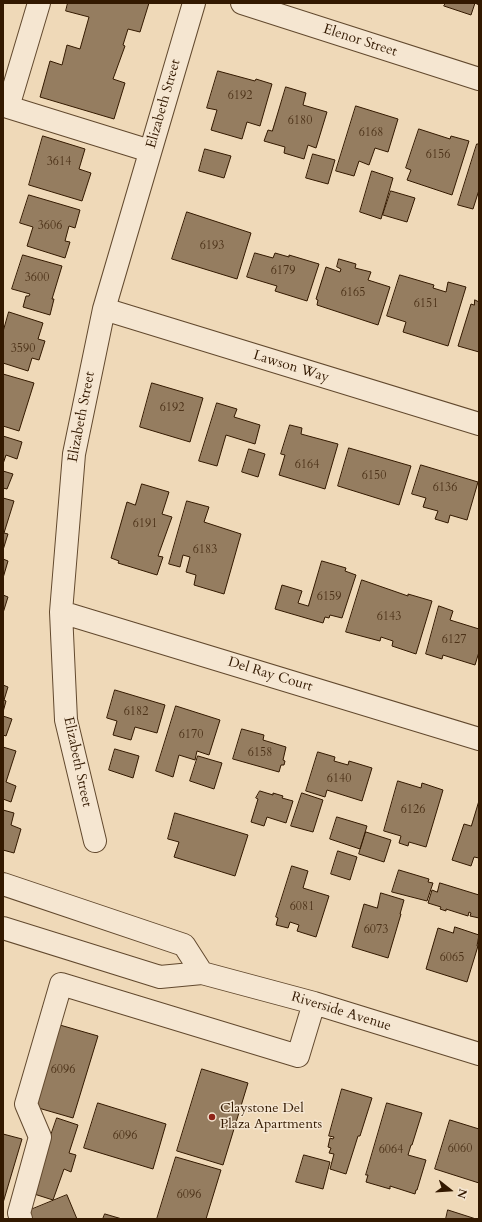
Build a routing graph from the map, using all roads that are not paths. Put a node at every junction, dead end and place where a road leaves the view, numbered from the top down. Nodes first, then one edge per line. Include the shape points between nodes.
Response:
1 (39, 3) edge
2 (194, 3) edge
3 (242, 3) edge
4 (479, 79) edge
5 (150, 151) junction
6 (104, 310) junction
7 (479, 424) edge
8 (62, 612) junction
9 (479, 739) edge
10 (95, 841) dead end
11 (3, 884) edge
12 (3, 928) edge
13 (202, 972) junction
14 (314, 1003) junction
15 (479, 1054) edge
16 (21, 1219) edge

1 - 5 street via 8,108
2 - 5 street, Elizabeth Street
3 - 4 street, Elenor Street
5 - 6 street, Elizabeth Street
6 - 7 street, Lawson Way
6 - 8 street, Elizabeth Street via 74,454
8 - 9 street, Del Ray Court
8 - 10 street, Elizabeth Street via 66,720
11 - 13 street via 184,946
12 - 13 street, Riverside Avenue via 160,977
13 - 14 street, Riverside Avenue
14 - 15 street, Riverside Avenue
14 - 16 street via 298,1056 62,984 26,1104 40,1138 18,1213

